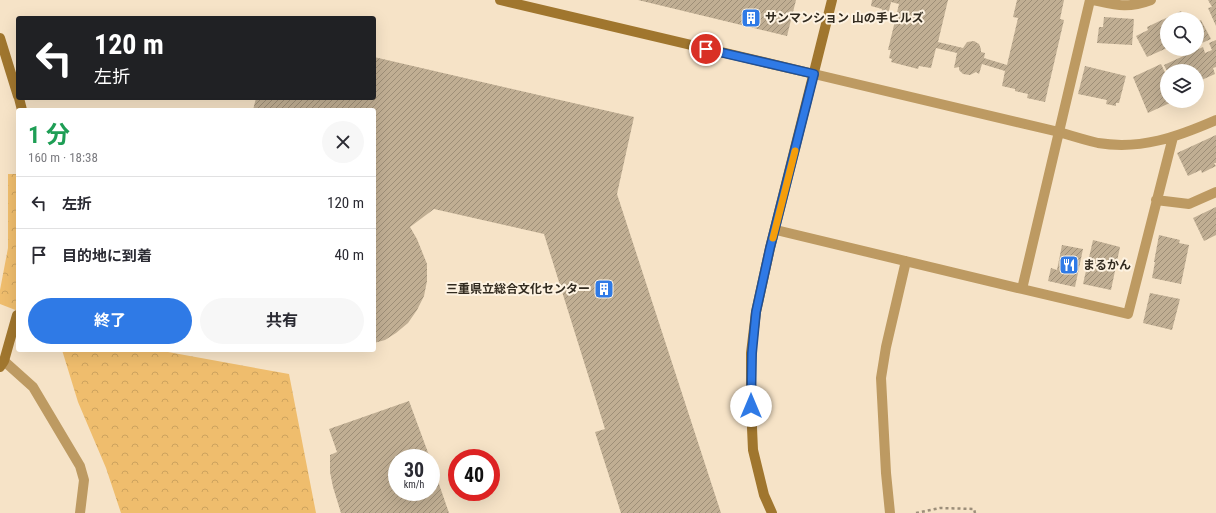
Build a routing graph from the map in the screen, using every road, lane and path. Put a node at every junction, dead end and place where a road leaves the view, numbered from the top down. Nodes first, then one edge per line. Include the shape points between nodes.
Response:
1 (500, 0) edge
2 (832, 0) edge
3 (1091, 0) edge
4 (1151, 0) edge
5 (0, 38) edge
6 (814, 74) junction
7 (16, 90) edge
8 (1216, 120) edge
9 (1059, 132) junction
10 (1173, 137) junction
11 (1216, 192) edge
12 (1156, 200) junction
13 (776, 230) junction
14 (906, 260) junction
15 (1022, 289) junction
16 (16, 318) edge
17 (2, 364) edge
18 (80, 513) edge
19 (772, 513) edge
20 (890, 513) edge
21 (916, 513) edge
22 (974, 513) edge

1 - 6 street
2 - 6 street
3 - 4 street via 1124,6
3 - 9 street
5 - 7 street
6 - 9 street
6 - 13 street
8 - 10 street
9 - 10 street via 1097,143 1126,145 1145,144
9 - 15 street
10 - 12 street
11 - 12 street via 1189,204
12 - 15 street via 1128,314
13 - 14 street
13 - 19 street via 756,312 751,406 753,450 764,495
14 - 15 street
14 - 20 street via 881,378
16 - 17 street
17 - 18 street via 33,387 80,466 84,480
21 - 22 path via 940,508 974,508

